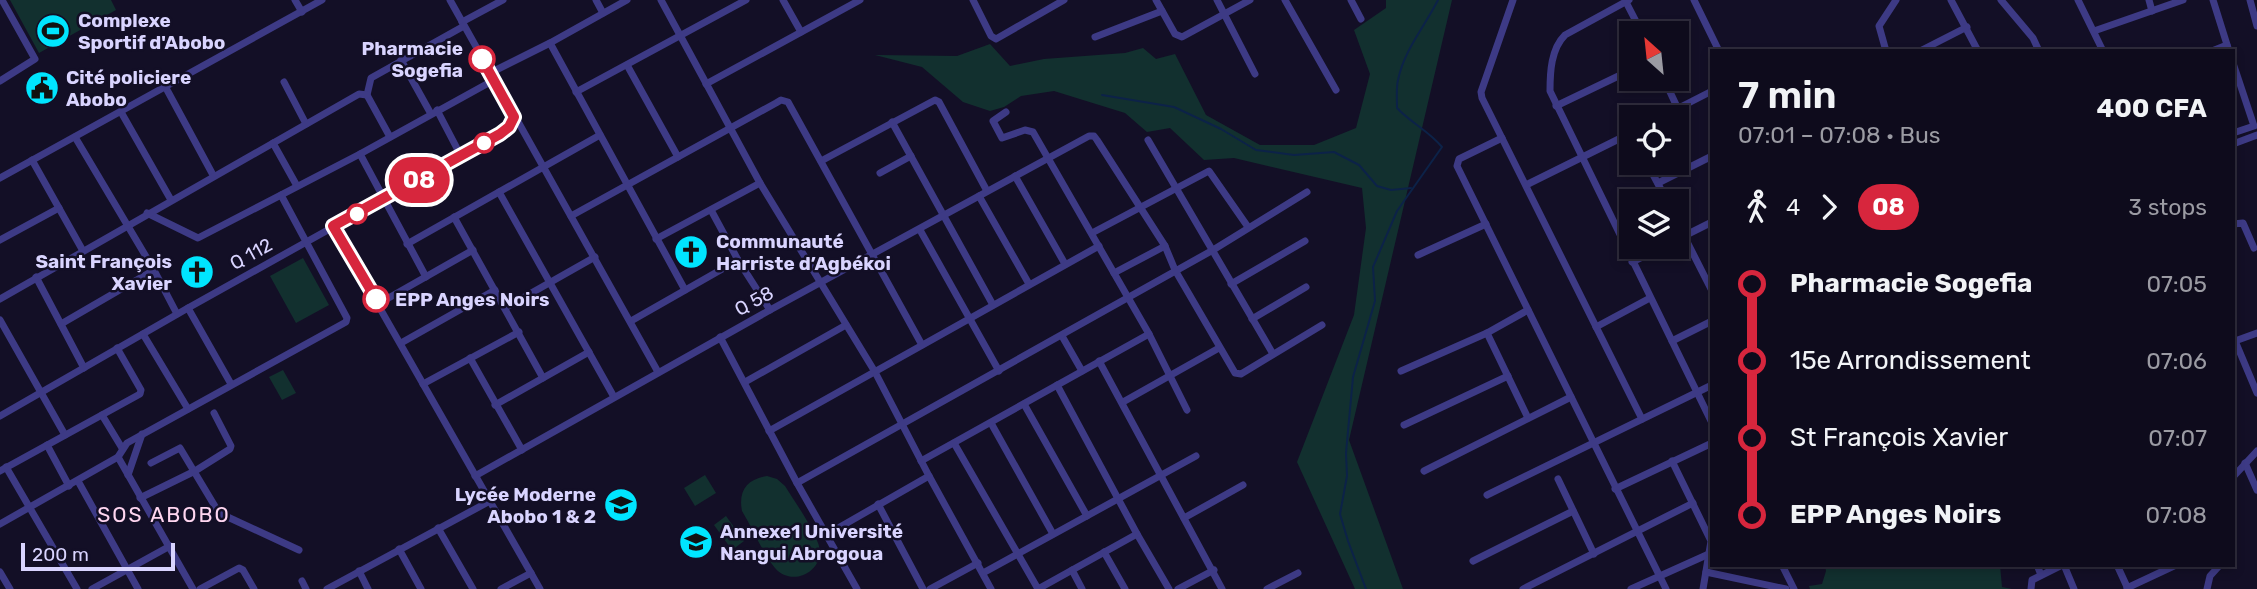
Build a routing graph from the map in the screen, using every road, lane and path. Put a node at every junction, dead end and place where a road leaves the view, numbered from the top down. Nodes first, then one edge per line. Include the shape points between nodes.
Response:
1 (2, 0) edge
2 (295, 0) edge
3 (322, 0) edge
4 (450, 0) edge
5 (503, 0) edge
6 (596, 0) edge
7 (627, 0) edge
8 (661, 0) edge
9 (746, 0) edge
10 (783, 0) edge
11 (860, 0) edge
12 (973, 0) edge
13 (1064, 0) edge
14 (1156, 0) edge
15 (1217, 0) edge
16 (1250, 0) edge
17 (1286, 0) edge
18 (1351, 0) edge
19 (1513, 0) edge
20 (1694, 0) edge
21 (1896, 0) edge
22 (1951, 0) edge
23 (2001, 0) edge
24 (2078, 0) edge
25 (2149, 0) edge
26 (2183, 0) edge
27 (2213, 0) edge
28 (2250, 0) edge
29 (1627, 1) edge
30 (849, 3) edge
31 (1053, 3) edge
32 (1162, 11) junction
33 (2152, 11) junction
34 (302, 12) junction
35 (603, 13) junction
36 (1224, 15) junction
37 (1361, 19) dead end
38 (1636, 21) edge
39 (2256, 21) edge
40 (463, 24) junction
41 (1967, 27) junction
42 (801, 32) junction
43 (2094, 32) junction
44 (680, 36) junction
45 (1095, 37) dead end
46 (550, 43) junction
47 (2228, 48) edge
48 (1718, 49) edge
49 (1886, 49) edge
50 (1924, 49) edge
51 (1977, 49) edge
52 (2038, 49) edge
53 (2102, 49) edge
54 (401, 60) junction
55 (627, 65) junction
56 (2235, 69) edge
57 (1255, 74) dead end
58 (492, 76) junction
59 (1619, 76) edge
60 (0, 81) edge
61 (284, 82) dead end
62 (706, 84) junction
63 (166, 88) junction
64 (1336, 90) dead end
65 (576, 92) junction
66 (1710, 92) edge
67 (367, 95) junction
68 (1684, 105) edge
69 (1556, 106) junction
70 (121, 112) junction
71 (434, 112) junction
72 (1006, 112) dead end
73 (514, 117) junction
74 (892, 122) junction
75 (306, 124) junction
76 (2255, 125) edge
77 (730, 128) junction
78 (2235, 132) edge
79 (600, 135) junction
80 (2257, 135) edge
81 (75, 137) junction
82 (390, 137) junction
83 (1502, 138) junction
84 (1619, 139) edge
85 (1148, 140) dead end
86 (273, 143) junction
87 (2235, 143) edge
88 (360, 154) junction
89 (461, 156) junction
90 (911, 156) junction
91 (678, 157) junction
92 (1710, 157) edge
93 (1049, 158) junction
94 (1582, 159) junction
95 (32, 160) junction
96 (821, 161) junction
97 (542, 166) junction
98 (880, 173) dead end
99 (213, 175) junction
100 (1654, 175) edge
101 (1015, 176) junction
102 (0, 178) edge
103 (760, 183) junction
104 (1658, 183) junction
105 (627, 185) junction
106 (297, 186) junction
107 (1526, 186) junction
108 (1175, 188) junction
109 (1661, 189) edge
110 (987, 191) junction
111 (499, 192) junction
112 (1307, 192) dead end
113 (281, 195) junction
114 (979, 196) junction
115 (384, 199) junction
116 (171, 201) junction
117 (1140, 207) junction
118 (59, 208) junction
119 (710, 210) junction
120 (147, 213) junction
121 (943, 215) junction
122 (571, 216) junction
123 (454, 217) junction
124 (1710, 223) edge
125 (1486, 224) junction
126 (2235, 224) edge
127 (128, 226) junction
128 (333, 226) junction
129 (1248, 227) junction
130 (919, 230) junction
131 (1092, 233) junction
132 (1689, 234) edge
133 (656, 239) junction
134 (0, 240) edge
135 (306, 241) junction
136 (1305, 241) dead end
137 (407, 244) junction
138 (1100, 246) junction
139 (1165, 246) junction
140 (2254, 248) dead end
141 (473, 250) junction
142 (1213, 250) junction
143 (83, 251) junction
144 (1689, 252) edge
145 (871, 256) junction
146 (1418, 256) dead end
147 (595, 257) junction
148 (1638, 259) edge
149 (738, 260) junction
150 (1632, 262) junction
151 (1065, 264) junction
152 (154, 270) junction
153 (1175, 270) junction
154 (1114, 273) junction
155 (36, 277) junction
156 (426, 277) junction
157 (822, 282) junction
158 (551, 283) junction
159 (1029, 284) junction
160 (1231, 284) junction
161 (1306, 287) dead end
162 (1710, 288) edge
163 (495, 290) junction
164 (685, 290) junction
165 (1128, 297) junction
166 (1650, 298) junction
167 (0, 299) edge
168 (378, 304) junction
169 (993, 305) junction
170 (188, 308) junction
171 (505, 308) junction
172 (770, 310) junction
173 (1528, 310) junction
174 (177, 314) junction
175 (970, 318) junction
176 (1252, 319) junction
177 (0, 320) edge
178 (631, 321) junction
179 (1710, 322) edge
180 (61, 324) junction
181 (1322, 325) dead end
182 (846, 326) junction
183 (1596, 327) junction
184 (519, 332) junction
185 (1487, 332) junction
186 (2257, 333) edge
187 (143, 334) junction
188 (1149, 334) junction
189 (1062, 336) junction
190 (720, 337) junction
191 (2235, 339) edge
192 (1672, 341) junction
193 (2235, 341) edge
194 (401, 343) junction
195 (922, 345) junction
196 (117, 348) junction
197 (1219, 348) junction
198 (589, 352) junction
199 (1273, 354) junction
200 (470, 358) junction
201 (1099, 361) junction
202 (84, 368) junction
203 (999, 371) junction
204 (1401, 371) dead end
205 (658, 372) junction
206 (875, 372) junction
207 (1082, 372) junction
208 (1170, 375) junction
209 (1508, 376) junction
210 (543, 378) junction
211 (745, 382) junction
212 (231, 384) junction
213 (423, 384) junction
214 (1057, 385) junction
215 (1710, 386) edge
216 (42, 391) junction
217 (1697, 393) junction
218 (2257, 393) edge
219 (614, 397) junction
220 (1571, 397) junction
221 (1123, 402) junction
222 (1024, 404) junction
223 (495, 405) junction
224 (188, 409) junction
225 (1186, 410) dead end
226 (214, 414) dead end
227 (102, 415) junction
228 (0, 416) edge
229 (1528, 418) junction
230 (1642, 419) junction
231 (1710, 419) edge
232 (991, 423) junction
233 (902, 425) junction
234 (1404, 425) dead end
235 (769, 430) junction
236 (142, 434) junction
237 (65, 435) junction
238 (1593, 442) junction
239 (954, 443) junction
240 (1710, 444) edge
241 (47, 445) junction
242 (122, 448) junction
243 (522, 450) junction
244 (2257, 451) edge
245 (1196, 456) dead end
246 (118, 457) junction
247 (921, 461) junction
248 (1672, 461) junction
249 (152, 463) dead end
250 (2245, 463) junction
251 (3, 469) edge
252 (195, 471) junction
253 (1424, 471) dead end
254 (128, 475) junction
255 (2235, 475) edge
256 (475, 476) junction
257 (929, 476) junction
258 (1162, 476) junction
259 (1558, 479) dead end
260 (78, 481) junction
261 (797, 483) junction
262 (69, 485) junction
263 (1243, 485) dead end
264 (1615, 489) junction
265 (2257, 490) edge
266 (1488, 495) dead end
267 (141, 498) junction
268 (1120, 500) junction
269 (490, 501) junction
270 (1693, 503) junction
271 (878, 504) junction
272 (29, 507) junction
273 (1573, 511) junction
274 (1087, 516) junction
275 (1184, 518) junction
276 (0, 524) edge
277 (438, 528) junction
278 (1637, 532) junction
279 (1053, 534) junction
280 (1137, 534) junction
281 (826, 535) junction
282 (1710, 539) edge
283 (170, 546) junction
284 (399, 549) junction
285 (299, 550) dead end
286 (1104, 552) junction
287 (1710, 553) edge
288 (1594, 554) junction
289 (1018, 555) junction
290 (1710, 557) edge
291 (1473, 561) dead end
292 (978, 563) junction
293 (1783, 567) edge
294 (2038, 567) edge
295 (2059, 567) edge
296 (2064, 567) edge
297 (2118, 567) edge
298 (2172, 567) edge
299 (2218, 567) edge
300 (126, 570) junction
301 (1072, 570) junction
302 (1214, 570) junction
303 (359, 571) junction
304 (0, 572) edge
305 (1706, 572) junction
306 (531, 573) junction
307 (983, 573) junction
308 (1298, 573) dead end
309 (2041, 575) junction
310 (1659, 576) junction
311 (1751, 585) edge
312 (6, 588) edge
313 (77, 589) edge
314 (92, 589) edge
315 (138, 589) edge
316 (193, 589) edge
317 (200, 589) edge
318 (254, 589) edge
319 (327, 589) edge
320 (368, 589) edge
321 (421, 589) edge
322 (473, 589) edge
323 (501, 589) edge
324 (540, 589) edge
325 (857, 589) edge
326 (923, 589) edge
327 (930, 589) edge
328 (991, 589) edge
329 (1082, 589) edge
330 (1125, 589) edge
331 (1169, 589) edge
332 (1178, 589) edge
333 (1222, 589) edge
334 (1267, 589) edge
335 (1523, 589) edge
336 (1631, 589) edge
337 (1666, 589) edge
338 (1703, 589) edge
339 (1786, 589) edge
340 (1794, 589) edge
341 (2031, 589) edge
342 (2074, 589) edge
343 (2127, 589) edge
344 (2207, 589) edge

1 - 60 street via 35,59
2 - 34 street
3 - 34 street
4 - 40 street
5 - 40 street
6 - 35 street
7 - 35 street
8 - 44 street
9 - 44 street
10 - 42 street
11 - 30 street
12 - 31 street via 996,39
13 - 31 street
14 - 32 street
15 - 36 street
16 - 36 street
17 - 64 street
18 - 37 street
19 - 83 street via 1481,92
20 - 48 street
21 - 49 street via 1880,26
22 - 41 street
23 - 52 street
24 - 43 street
25 - 33 street
26 - 33 street
27 - 47 street
28 - 39 street
29 - 38 street
29 - 69 street via 1558,43 1550,81
30 - 42 street
32 - 36 street via 1175,34 1182,37
32 - 45 street
33 - 43 street
34 - 63 street
35 - 46 street
36 - 57 street
40 - 54 street
40 - 58 street
41 - 50 street
41 - 51 street
42 - 62 street
43 - 53 street
44 - 55 street
44 - 62 street
46 - 58 street
46 - 65 street
54 - 67 street via 371,78
54 - 71 street
55 - 65 street
55 - 91 street
56 - 76 street
58 - 71 street
58 - 73 street
59 - 69 street
61 - 75 street
62 - 77 street
63 - 70 street
63 - 99 street
65 - 79 street
66 - 68 street
67 - 75 street via 359,94
67 - 82 street
69 - 94 street
70 - 81 street
70 - 116 street
71 - 82 street
71 - 89 street
72 - 93 street via 993,121 1002,138 1030,130
73 - 89 street, Q 112 via 505,131
73 - 97 street
74 - 90 street
74 - 96 street
74 - 110 street via 938,101
75 - 86 street
76 - 78 street
77 - 91 street
77 - 96 street via 781,100 788,102
77 - 103 street
79 - 97 street
79 - 105 street
80 - 87 street
81 - 95 street
81 - 127 street
82 - 88 street
83 - 107 street
83 - 125 street via 1456,163
84 - 94 street
85 - 108 street
86 - 99 street
86 - 106 street
88 - 106 street
88 - 115 street
89 - 115 street, Q 112
90 - 98 street
90 - 121 street
91 - 105 street
92 - 104 street
93 - 101 street, Q 58
93 - 117 street, Q 58 via 1094,136
93 - 131 street
94 - 107 street
94 - 150 street
95 - 102 street
95 - 118 street
96 - 145 street
97 - 111 street
97 - 122 street
99 - 116 street
100 - 104 street
101 - 110 street, Q 58
101 - 151 street
103 - 119 street
103 - 157 street
104 - 109 street
105 - 122 street
105 - 133 street
106 - 113 street
107 - 183 street
108 - 117 street
108 - 129 street via 1209,171
108 - 142 street
110 - 114 street, Q 58
111 - 123 street
111 - 158 street
112 - 129 street
113 - 120 street via 198,238
113 - 135 street
114 - 121 street, Q 58
114 - 159 street
115 - 128 street, Q 112
115 - 137 street
116 - 120 street
117 - 131 street
117 - 139 street
118 - 134 street
118 - 143 street
119 - 133 street
119 - 149 street
120 - 127 street
121 - 130 street, Q 58
121 - 169 street
122 - 147 street
123 - 137 street
123 - 141 street
124 - 132 street
125 - 146 street
125 - 173 street
126 - 140 street via 2243,223
127 - 143 street
127 - 152 street
128 - 135 street, Q 112
128 - 168 street
129 - 142 street
130 - 145 street, Q 58
130 - 175 street
131 - 138 street
133 - 164 street
135 - 170 street, Q 112
135 - 212 street via 347,320
136 - 160 street
137 - 156 street
138 - 151 street
138 - 154 street
139 - 153 street
139 - 154 street
141 - 156 street
141 - 163 street
142 - 153 street
142 - 160 street
143 - 155 street
144 - 162 street
145 - 157 street, Q 58
145 - 195 street
147 - 158 street
147 - 178 street
148 - 150 street
149 - 164 street
149 - 172 street
150 - 166 street
151 - 159 street
152 - 174 street
152 - 180 street
153 - 165 street
153 - 197 street
154 - 165 street
155 - 167 street
155 - 180 street
156 - 168 street
157 - 172 street, Q 58
157 - 182 street
158 - 171 street
158 - 198 street
159 - 169 street
160 - 176 street
161 - 176 street
163 - 171 street
163 - 194 street
164 - 178 street
165 - 188 street
165 - 189 street
166 - 183 street
166 - 192 street
168 - 194 street
169 - 175 street
170 - 174 street, Q 112
170 - 212 street
171 - 184 street
172 - 190 street, Q 58
173 - 185 street
173 - 220 street
174 - 187 street, Q 112
175 - 195 street
175 - 203 street
176 - 199 street
177 - 216 street
178 - 205 street
179 - 192 street
180 - 202 street
181 - 199 street
182 - 206 street
182 - 211 street
183 - 230 street
184 - 200 street
184 - 210 street
185 - 204 street
185 - 209 street
186 - 191 street
187 - 196 street, Q 112
187 - 224 street
188 - 201 street
188 - 208 street
189 - 203 street
189 - 207 street
190 - 205 street, Q 58
190 - 211 street
192 - 217 street
193 - 218 street
194 - 213 street
195 - 206 street
196 - 202 street, Q 112
196 - 227 street via 141,392
197 - 199 street via 1237,374
197 - 208 street
198 - 210 street
198 - 219 street
200 - 213 street
200 - 223 street
201 - 207 street
201 - 221 street
202 - 216 street, Q 112
203 - 233 street
205 - 219 street, Q 58
206 - 233 street
206 - 235 street
207 - 214 street
208 - 221 street
208 - 225 street
209 - 229 street
209 - 234 street
210 - 223 street
211 - 235 street
212 - 224 street
213 - 256 street
214 - 222 street
214 - 268 street
215 - 217 street
216 - 228 street, Q 112
216 - 237 street
217 - 230 street
217 - 231 street
219 - 243 street, Q 58
220 - 229 street
220 - 238 street
221 - 258 street
222 - 232 street
222 - 274 street
223 - 243 street
224 - 236 street
226 - 252 street via 230,449
227 - 237 street
227 - 242 street
229 - 253 street
230 - 238 street
232 - 239 street
232 - 279 street
233 - 247 street
233 - 261 street
235 - 261 street
236 - 242 street
236 - 254 street
237 - 241 street
238 - 264 street
238 - 266 street
239 - 247 street
239 - 289 street
240 - 248 street
241 - 251 street
241 - 262 street
242 - 246 street
243 - 256 street, Q 58
244 - 250 street
245 - 258 street
246 - 254 street
246 - 260 street
247 - 257 street
248 - 264 street
248 - 270 street
249 - 252 street via 180,448
250 - 255 street
250 - 265 street
251 - 272 street
252 - 267 street
252 - 285 street via 219,513
254 - 267 street
256 - 269 street
257 - 271 street
257 - 292 street
258 - 268 street
258 - 275 street
259 - 273 street
260 - 262 street
260 - 300 street
261 - 281 street
262 - 272 street
263 - 275 street
264 - 278 street
267 - 283 street
268 - 274 street
268 - 280 street
269 - 277 street
269 - 306 street
270 - 278 street
270 - 282 street
271 - 281 street
271 - 326 street
272 - 276 street
272 - 313 street
273 - 288 street
273 - 291 street
274 - 279 street
275 - 302 street
277 - 284 street
277 - 322 street
278 - 288 street
278 - 310 street
279 - 289 street
280 - 286 street
280 - 331 street
281 - 325 street
283 - 300 street
283 - 316 street
284 - 303 street
284 - 321 street
286 - 301 street
286 - 330 street
287 - 310 street
288 - 335 street
289 - 301 street via 1038,589
289 - 307 street
290 - 305 street
292 - 307 street
292 - 327 street
293 - 340 street
294 - 309 street
295 - 309 street
296 - 342 street
297 - 343 street
298 - 343 street
299 - 344 street
300 - 314 street
300 - 315 street
301 - 329 street
302 - 332 street
302 - 333 street
303 - 319 street
303 - 320 street
304 - 312 street
305 - 311 street
305 - 338 street
306 - 323 street
306 - 324 street
307 - 328 street
308 - 334 street
309 - 341 street via 2031,582
310 - 336 street
310 - 337 street
311 - 339 street
317 - 318 street via 239,568

